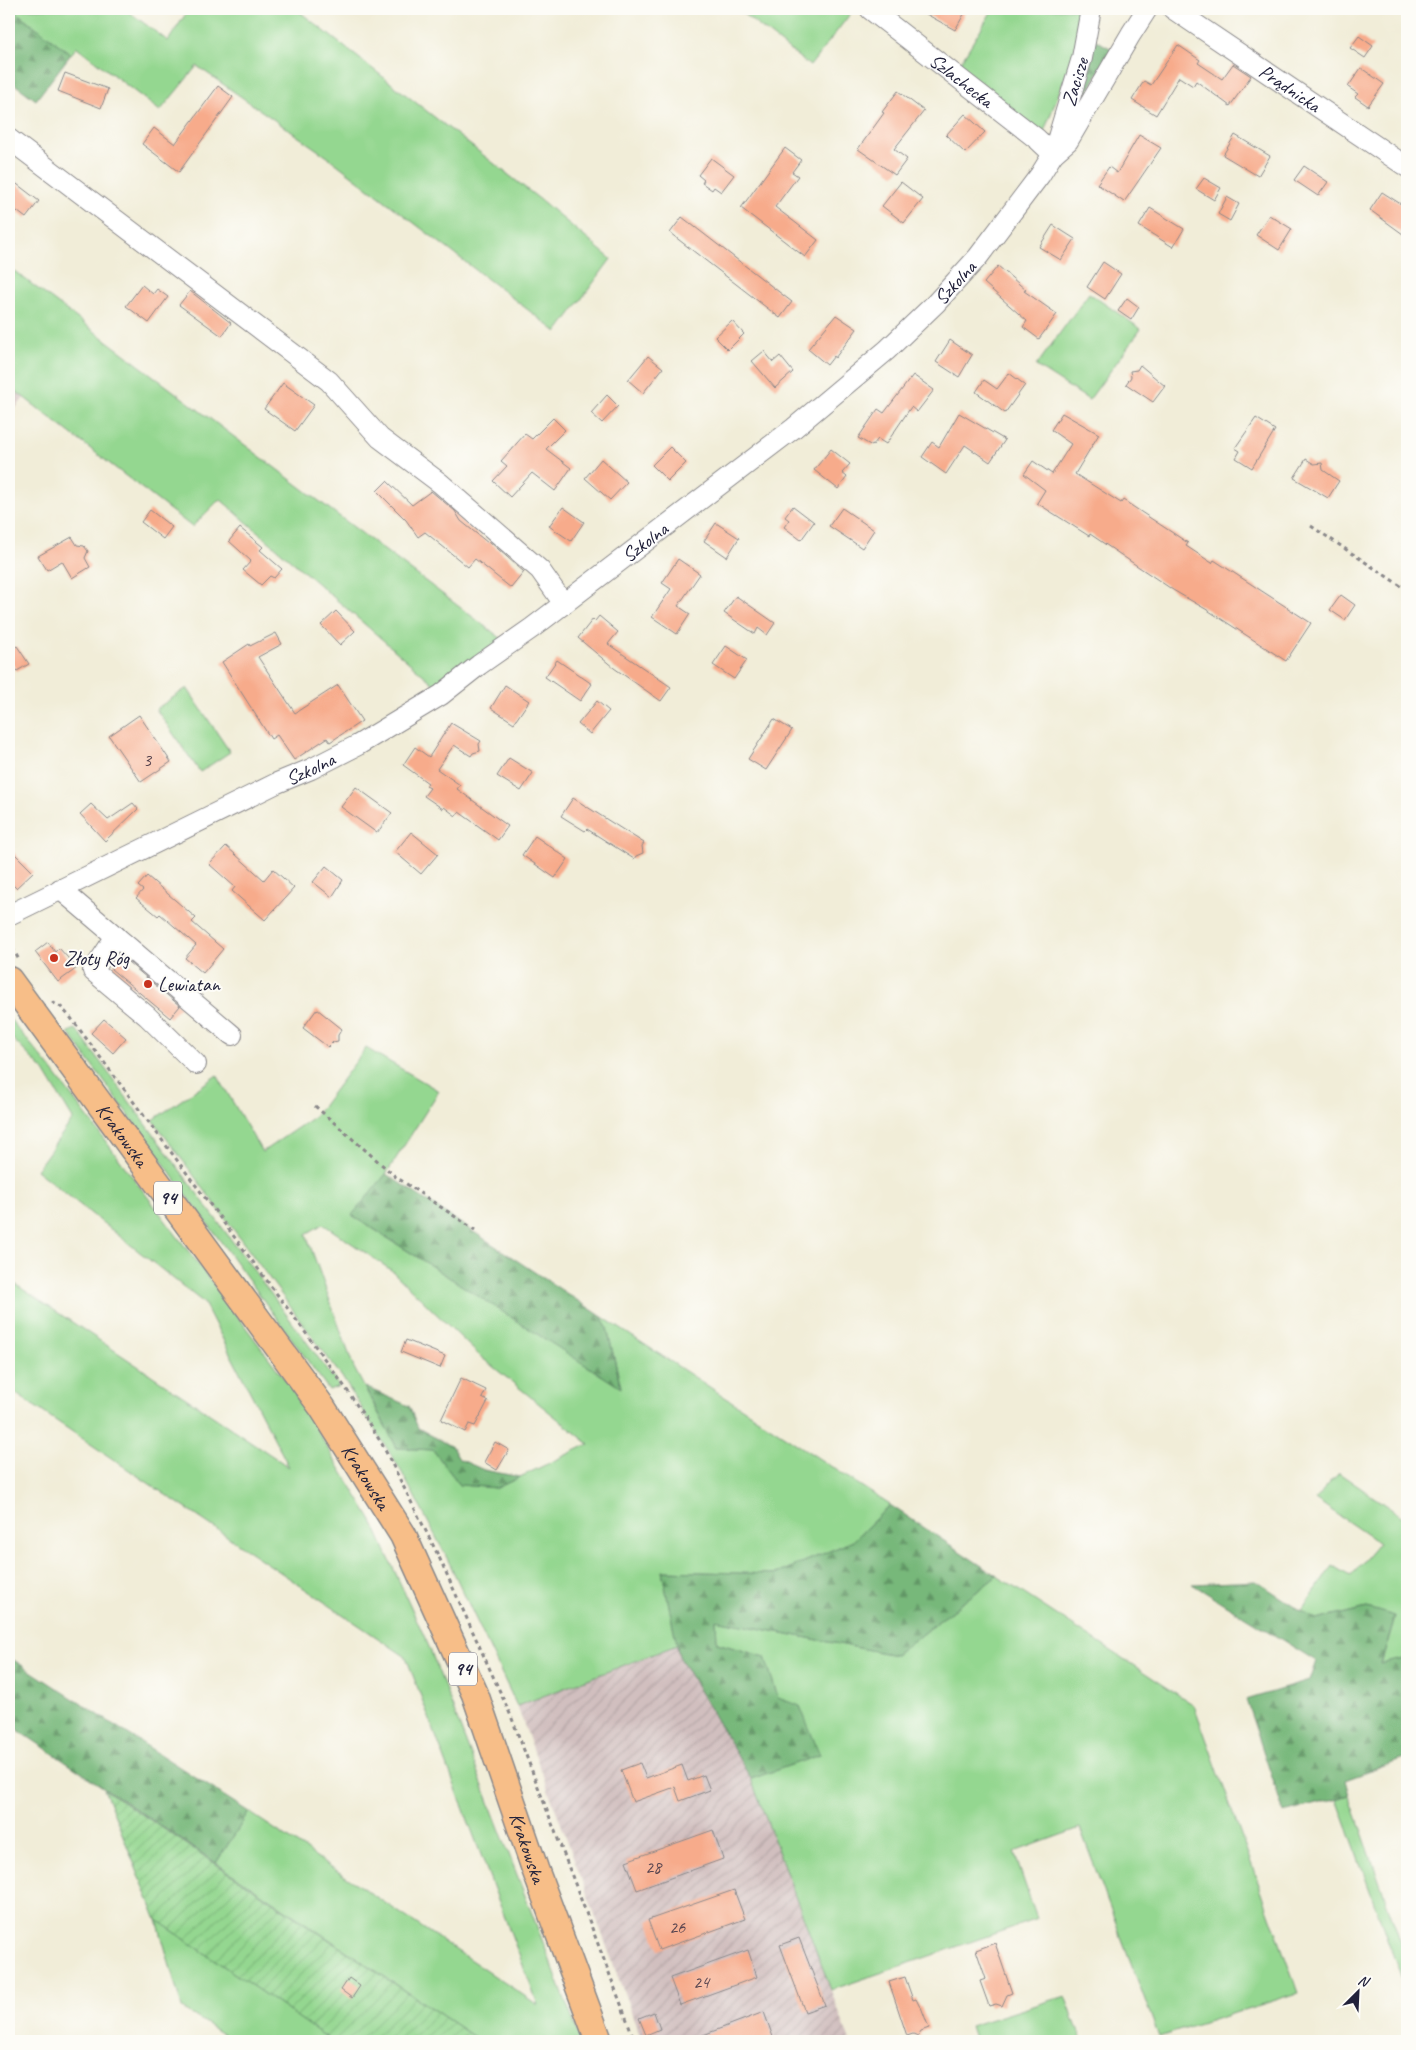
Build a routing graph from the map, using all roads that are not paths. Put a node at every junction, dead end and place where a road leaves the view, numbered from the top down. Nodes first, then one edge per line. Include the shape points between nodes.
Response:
1 (870, 9) edge
2 (1090, 9) edge
3 (1148, 9) edge
4 (1173, 9) edge
5 (9, 139) edge
6 (1053, 154) junction
7 (1407, 167) edge
8 (564, 604) junction
9 (60, 889) junction
10 (9, 915) edge
11 (116, 936) junction
12 (9, 980) edge
13 (232, 1035) dead end
14 (196, 1064) dead end
15 (599, 2041) edge

1 - 6 street, Szlachecka
2 - 6 street, Zacisze via 1082,58
3 - 6 street, Szkolna via 1068,140
4 - 7 street, Prądnicka
5 - 8 street via 329,381 380,438 440,484 540,570
6 - 8 street, Szkolna via 978,257 887,350 794,428
8 - 9 street, Szkolna via 441,695 358,745
9 - 10 street, Szkolna
9 - 11 street
11 - 13 street
11 - 14 street via 93,971 147,1016
12 - 15 main road, Krakowska / 94 via 317,1399 403,1535 475,1694

